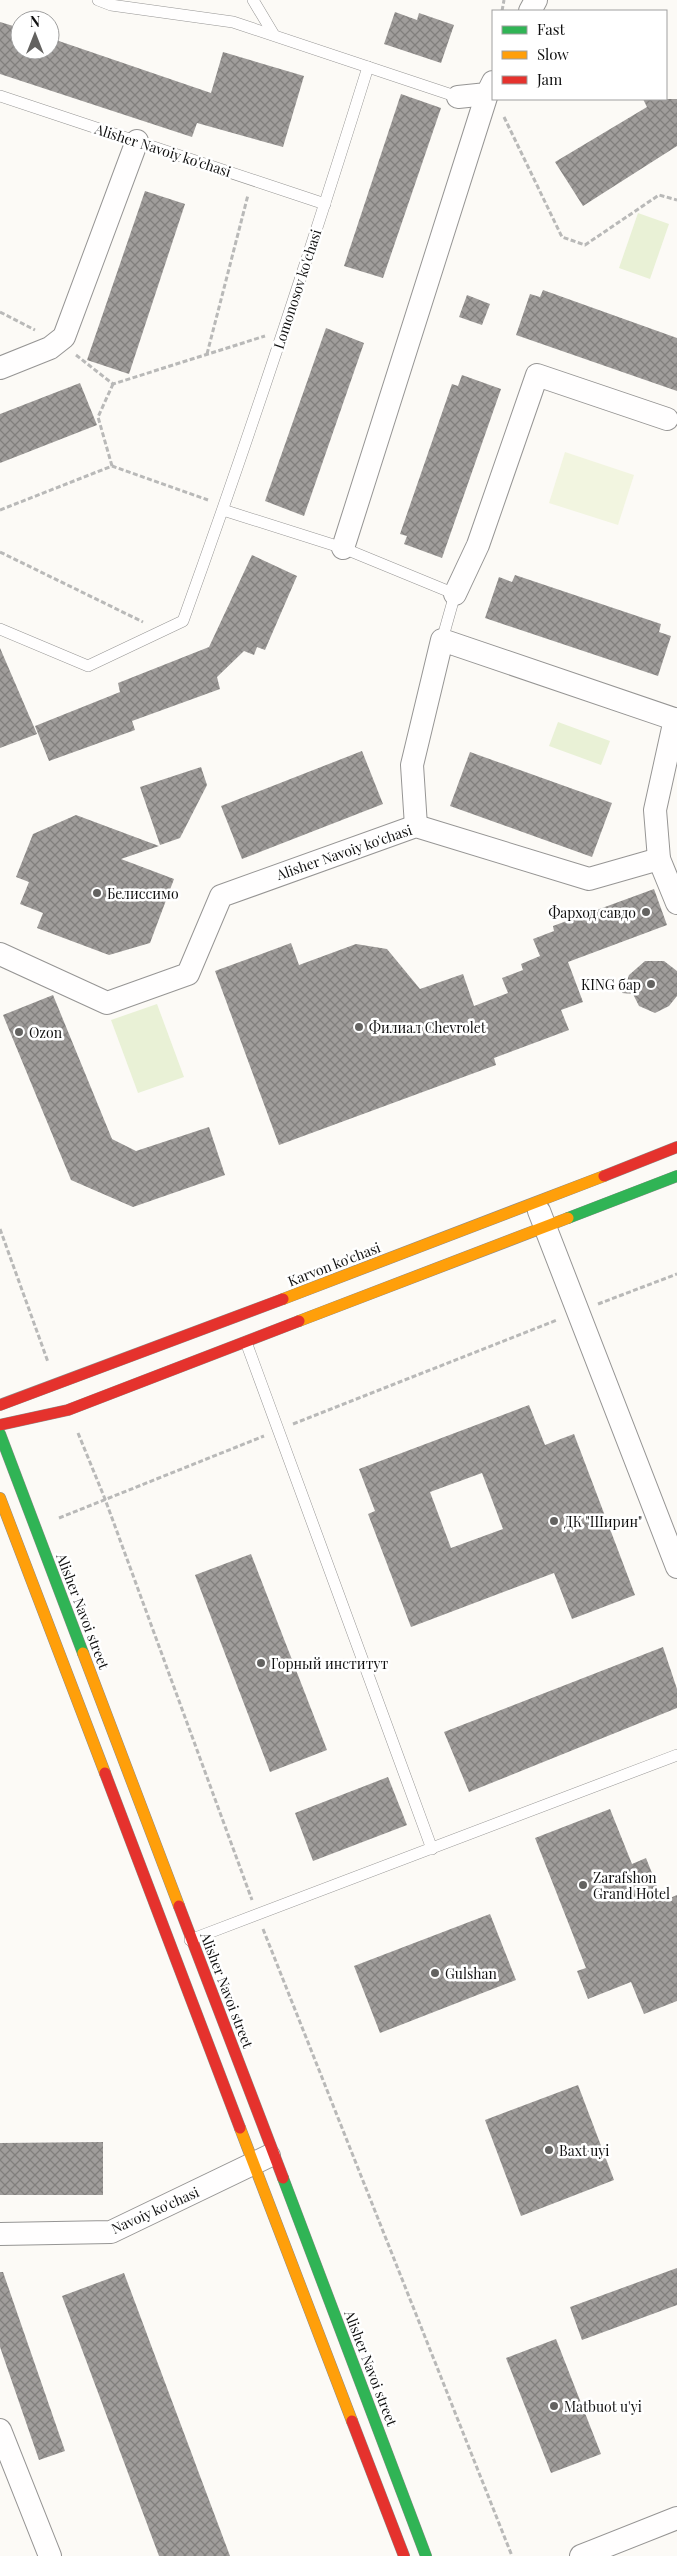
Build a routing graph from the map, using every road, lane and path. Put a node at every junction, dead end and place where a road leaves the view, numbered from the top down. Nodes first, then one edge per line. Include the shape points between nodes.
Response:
1 (98, 0) edge
2 (253, 0) edge
3 (274, 35) junction
4 (368, 67) junction
5 (490, 87) edge
6 (0, 96) edge
7 (458, 98) joint
8 (503, 116) dead end
9 (137, 142) junction
10 (252, 180) junction
11 (677, 200) edge
12 (325, 204) junction
13 (0, 312) edge
14 (283, 330) junction
15 (58, 341) junction
16 (207, 354) junction
17 (0, 368) edge
18 (113, 384) junction
19 (667, 419) dead end
20 (112, 466) junction
21 (224, 508) junction
22 (0, 510) edge
23 (343, 548) junction
24 (0, 552) edge
25 (455, 594) junction
26 (0, 629) edge
27 (162, 631) junction
28 (442, 640) junction
29 (676, 719) edge
30 (416, 826) junction
31 (659, 859) junction
32 (677, 903) edge
33 (0, 954) edge
34 (677, 1147) edge
35 (677, 1176) edge
36 (536, 1203) junction
37 (546, 1227) junction
38 (0, 1229) edge
39 (677, 1274) edge
40 (579, 1312) junction
41 (246, 1342) junction
42 (48, 1363) dead end
43 (0, 1405) edge
44 (0, 1425) edge
45 (280, 1429) junction
46 (77, 1430) dead end
47 (0, 1434) edge
48 (0, 1498) edge
49 (105, 1499) junction
50 (35, 1527) junction
51 (677, 1566) edge
52 (677, 1755) edge
53 (432, 1849) junction
54 (258, 1916) junction
55 (192, 1940) junction
56 (173, 1949) junction
57 (264, 2159) junction
58 (0, 2234) edge
59 (3, 2444) edge
60 (677, 2518) edge
61 (50, 2556) edge
62 (404, 2556) edge
63 (426, 2556) edge
64 (512, 2556) edge
65 (581, 2556) edge

1 - 3 lane via 111,5 233,22
2 - 3 lane
3 - 4 lane
4 - 7 lane
4 - 12 lane, Lomonosov ko'chasi
5 - 7 street
5 - 23 street
6 - 9 lane, Alisher Navoiy ko'chasi
8 - 11 path via 562,237 585,244 660,194
9 - 10 lane, Alisher Navoiy ko'chasi
9 - 15 street via 64,337
10 - 12 lane, Alisher Navoiy ko'chasi
10 - 16 path
12 - 14 lane, Lomonosov ko'chasi
13 - 15 path
14 - 16 path
14 - 21 lane, Lomonosov ko'chasi
15 - 17 street via 50,348
15 - 18 path
16 - 18 path
18 - 20 path via 98,417
19 - 25 street via 537,375 478,545
20 - 21 path
20 - 22 path
21 - 23 lane
21 - 27 lane via 182,621
23 - 25 lane
24 - 27 path
25 - 28 lane
26 - 27 lane via 88,666
28 - 29 street
28 - 30 street via 412,765
29 - 31 street via 654,810
30 - 31 street, Alisher Navoiy ko'chasi via 589,879
30 - 33 street, Alisher Navoiy ko'chasi via 221,896 188,974 107,1003
31 - 32 street
34 - 36 main road, Karvon ko'chasi
35 - 37 main road
36 - 37 street
36 - 43 main road, Karvon ko'chasi
37 - 40 street
37 - 41 main road
38 - 42 path
39 - 40 path
40 - 45 path
40 - 51 street
41 - 44 main road via 68,1410
41 - 45 lane
45 - 49 path
45 - 53 lane
46 - 49 path
47 - 50 main road, Alisher Navoi street
48 - 56 main road, Alisher Navoi street
49 - 50 path
49 - 54 path
50 - 55 main road, Alisher Navoi street
52 - 53 lane
53 - 54 lane
54 - 55 lane
54 - 64 path
55 - 56 lane
55 - 57 main road, Alisher Navoi street
56 - 57 main road, Alisher Navoi street
57 - 58 street, Navoiy ko'chasi via 111,2232
57 - 62 main road, Alisher Navoi street
57 - 63 main road, Alisher Navoi street
59 - 61 street
60 - 65 street

